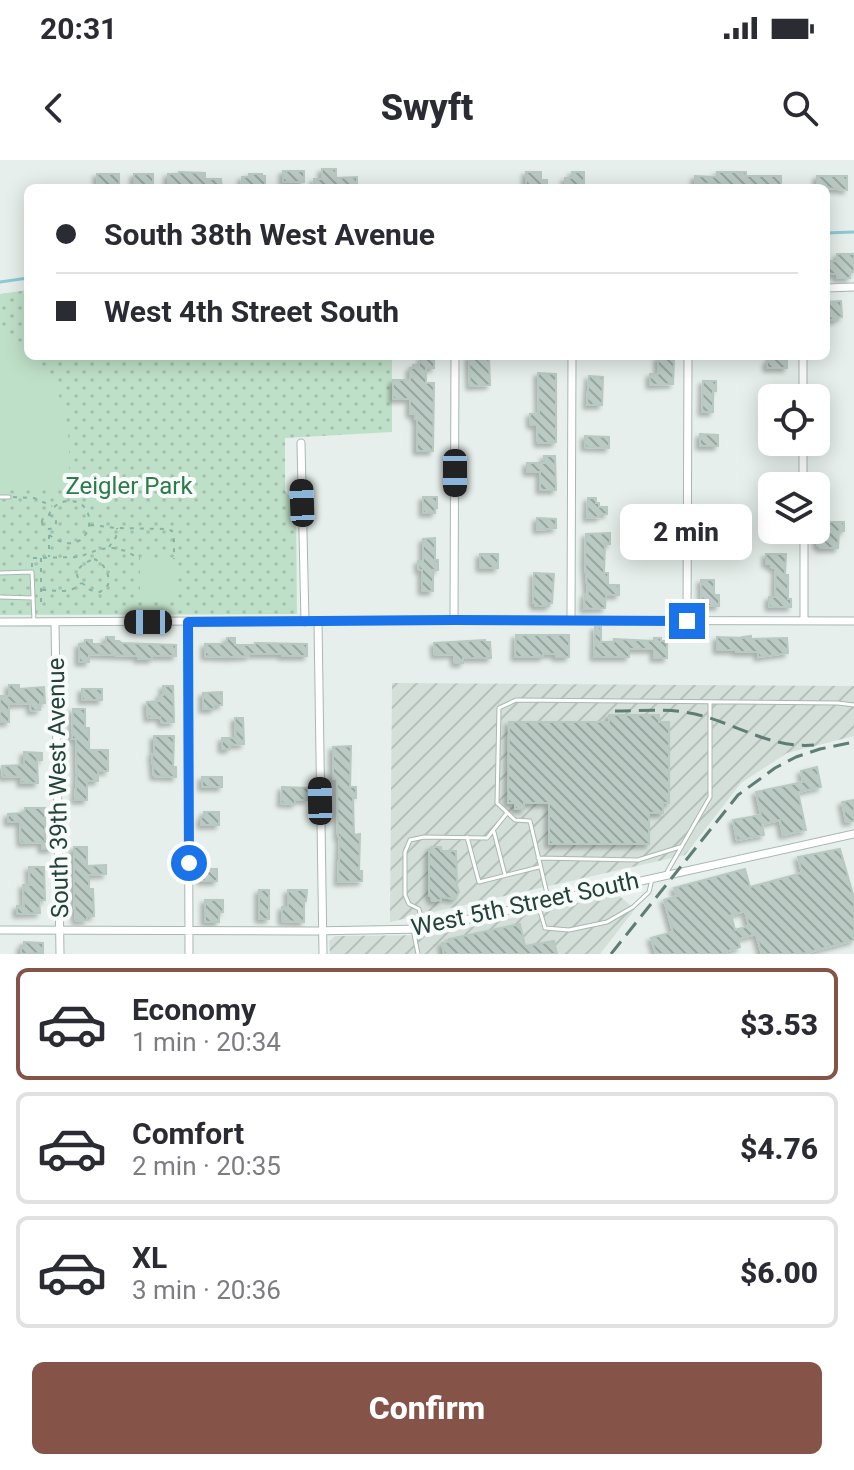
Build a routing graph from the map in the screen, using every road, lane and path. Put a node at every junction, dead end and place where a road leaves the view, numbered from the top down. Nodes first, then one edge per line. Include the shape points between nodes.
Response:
1 (854, 287) edge
2 (830, 288) edge
3 (455, 360) edge
4 (572, 360) edge
5 (688, 360) edge
6 (803, 360) edge
7 (803, 384) edge
8 (301, 443) dead end
9 (0, 497) edge
10 (9, 497) joint
11 (53, 507) junction
12 (49, 514) junction
13 (90, 525) junction
14 (117, 528) junction
15 (49, 529) junction
16 (49, 535) junction
17 (804, 544) edge
18 (108, 548) junction
19 (85, 554) junction
20 (41, 558) junction
21 (49, 558) junction
22 (140, 559) dead end
23 (174, 559) dead end
24 (87, 561) junction
25 (32, 572) junction
26 (0, 573) edge
27 (81, 582) junction
28 (41, 590) junction
29 (0, 597) edge
30 (33, 598) junction
31 (41, 608) dead end
32 (454, 620) junction
33 (571, 620) junction
34 (687, 621) junction
35 (804, 621) junction
36 (854, 621) edge
37 (0, 622) edge
38 (34, 622) junction
39 (55, 622) junction
40 (188, 622) junction
41 (305, 622) junction
42 (318, 622) junction
43 (710, 703) junction
44 (854, 705) edge
45 (507, 813) junction
46 (493, 831) junction
47 (854, 834) edge
48 (467, 837) junction
49 (681, 847) junction
50 (538, 858) junction
51 (540, 866) junction
52 (505, 875) junction
53 (665, 875) junction
54 (652, 878) junction
55 (549, 902) junction
56 (538, 904) junction
57 (413, 929) junction
58 (424, 929) junction
59 (0, 930) edge
60 (60, 930) junction
61 (189, 930) junction
62 (322, 930) junction
63 (60, 954) edge
64 (189, 954) edge
65 (323, 954) edge
66 (418, 954) edge

1 - 2 street
3 - 32 street
4 - 33 street
5 - 34 street
6 - 7 street
8 - 41 street
9 - 10 lane
10 - 11 path via 43,500
11 - 12 path
11 - 13 path via 79,503 89,513
12 - 15 path via 56,522
12 - 15 path via 42,521
13 - 14 path
13 - 16 path via 74,542
14 - 18 path
14 - 23 path via 172,531
15 - 16 path
16 - 21 path
17 - 35 street
18 - 19 path
18 - 22 path
19 - 21 path
19 - 24 path
20 - 21 path
20 - 25 path via 32,558
20 - 28 path
24 - 27 path via 78,571
24 - 27 path via 100,562 109,580 100,592
25 - 26 lane
25 - 30 lane
27 - 28 path via 65,592
28 - 31 path
29 - 30 lane
30 - 38 lane
32 - 33 street
32 - 42 street
33 - 34 street
34 - 35 street
35 - 36 street
37 - 38 street
38 - 39 street
39 - 40 street
39 - 60 street, South 39th West Avenue
40 - 41 street
40 - 61 street
41 - 42 street
42 - 62 street
43 - 44 lane
43 - 45 lane via 516,700 499,708 497,803
43 - 49 lane via 710,797
45 - 46 lane
45 - 50 lane via 530,821
46 - 48 lane via 487,838
46 - 52 lane
47 - 53 street, West 5th Street South
48 - 52 lane via 479,882
48 - 58 lane via 410,840 405,895 419,909
49 - 50 lane via 638,860
49 - 53 lane
50 - 51 lane
51 - 52 lane
51 - 55 lane
53 - 54 street, West 5th Street South
54 - 55 street, West 5th Street South
54 - 56 lane via 649,892 607,922 569,930 545,928
55 - 56 street, West 5th Street South
56 - 58 street, West 5th Street South
57 - 58 street, West 5th Street South
57 - 62 street, West 5th Street South
57 - 66 lane
59 - 60 street, West 5th Street South
60 - 61 street, West 5th Street South
60 - 63 street, South 39th West Avenue
61 - 62 street, West 5th Street South
61 - 64 street
62 - 65 street

